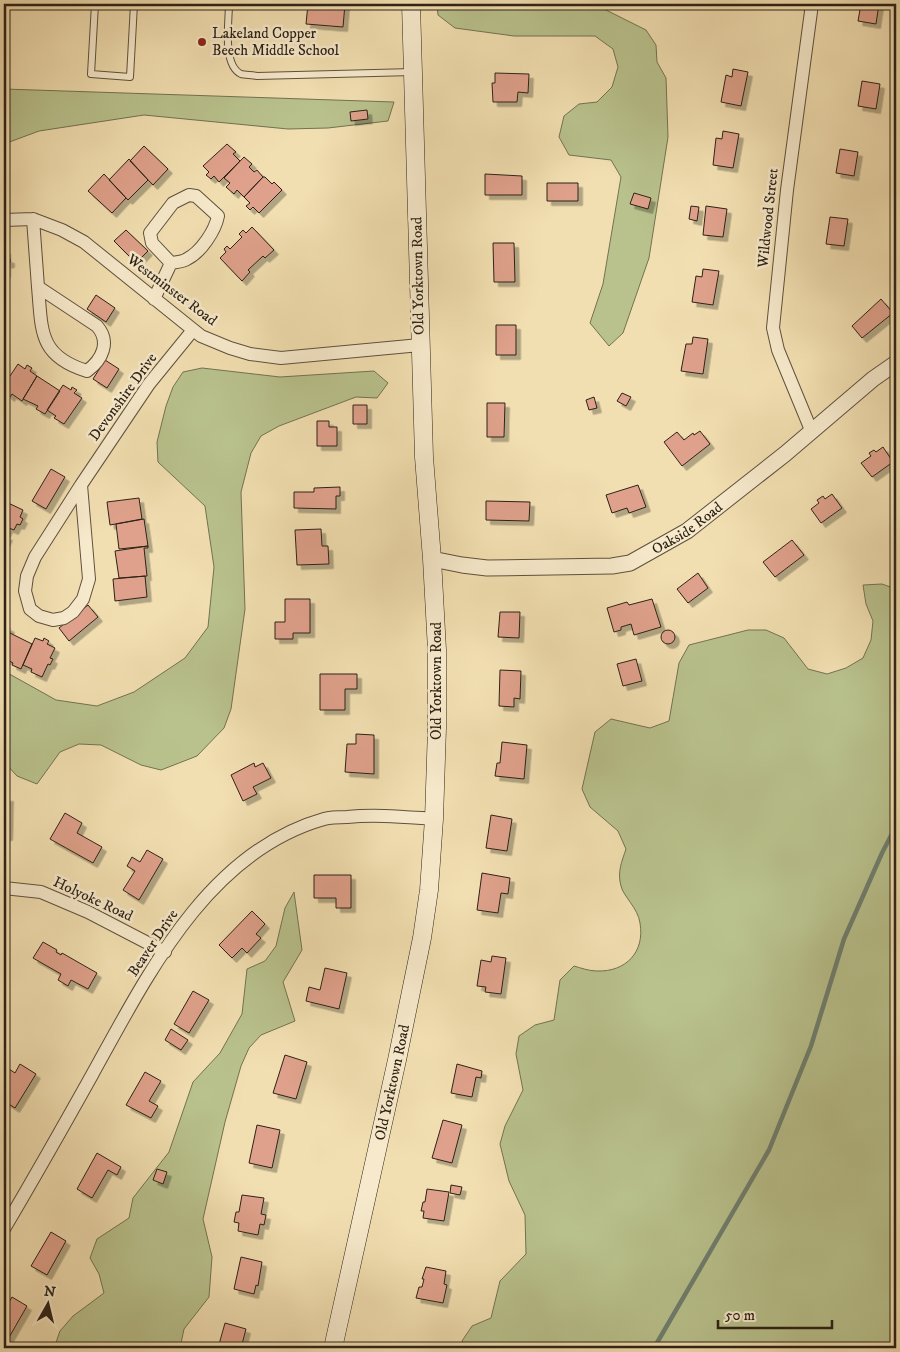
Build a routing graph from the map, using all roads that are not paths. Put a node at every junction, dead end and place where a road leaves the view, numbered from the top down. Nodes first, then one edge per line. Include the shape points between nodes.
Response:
1 (95, 4) edge
2 (134, 4) edge
3 (229, 4) edge
4 (411, 4) edge
5 (812, 4) edge
6 (413, 72) junction
7 (33, 219) junction
8 (4, 220) edge
9 (171, 263) junction
10 (38, 287) junction
11 (154, 299) junction
12 (193, 330) junction
13 (420, 345) junction
14 (896, 363) edge
15 (811, 430) junction
16 (81, 485) junction
17 (432, 559) junction
18 (434, 819) junction
19 (4, 888) edge
20 (165, 952) junction
21 (4, 1230) edge
22 (333, 1348) edge

1 - 2 lane via 91,74 130,76
3 - 6 lane via 228,49 232,64 241,74
4 - 6 main road, Old Yorktown Road
5 - 15 street, Wildwood Street via 787,190 773,328 778,350
6 - 13 main road, Old Yorktown Road
7 - 8 street, Westminster Road
7 - 10 street
7 - 11 street, Westminster Road via 84,242
9 - 9 street via 187,260 198,251 216,226 218,216 196,196 189,195 173,203 150,233 152,243
9 - 11 street
10 - 10 street via 100,330 105,343 96,364 87,371 56,356 48,348 42,327
11 - 12 street, Westminster Road
12 - 13 street, Westminster Road via 230,348 281,358
12 - 16 street, Devonshire Drive via 149,384
13 - 17 main road, Old Yorktown Road
14 - 15 street, Oakside Road
15 - 17 street, Oakside Road via 786,454 687,531 630,563 487,568
16 - 16 street, Devonshire Drive via 89,579 83,599 73,612 53,620 30,609 25,592 27,576 35,557
17 - 18 main road, Old Yorktown Road via 437,650
18 - 20 street, Beaver Drive via 371,814 326,818 295,830 259,848 228,873 197,907
18 - 22 main road, Old Yorktown Road via 422,938
19 - 20 street, Holyoke Road via 41,892
20 - 21 street, Beaver Drive

